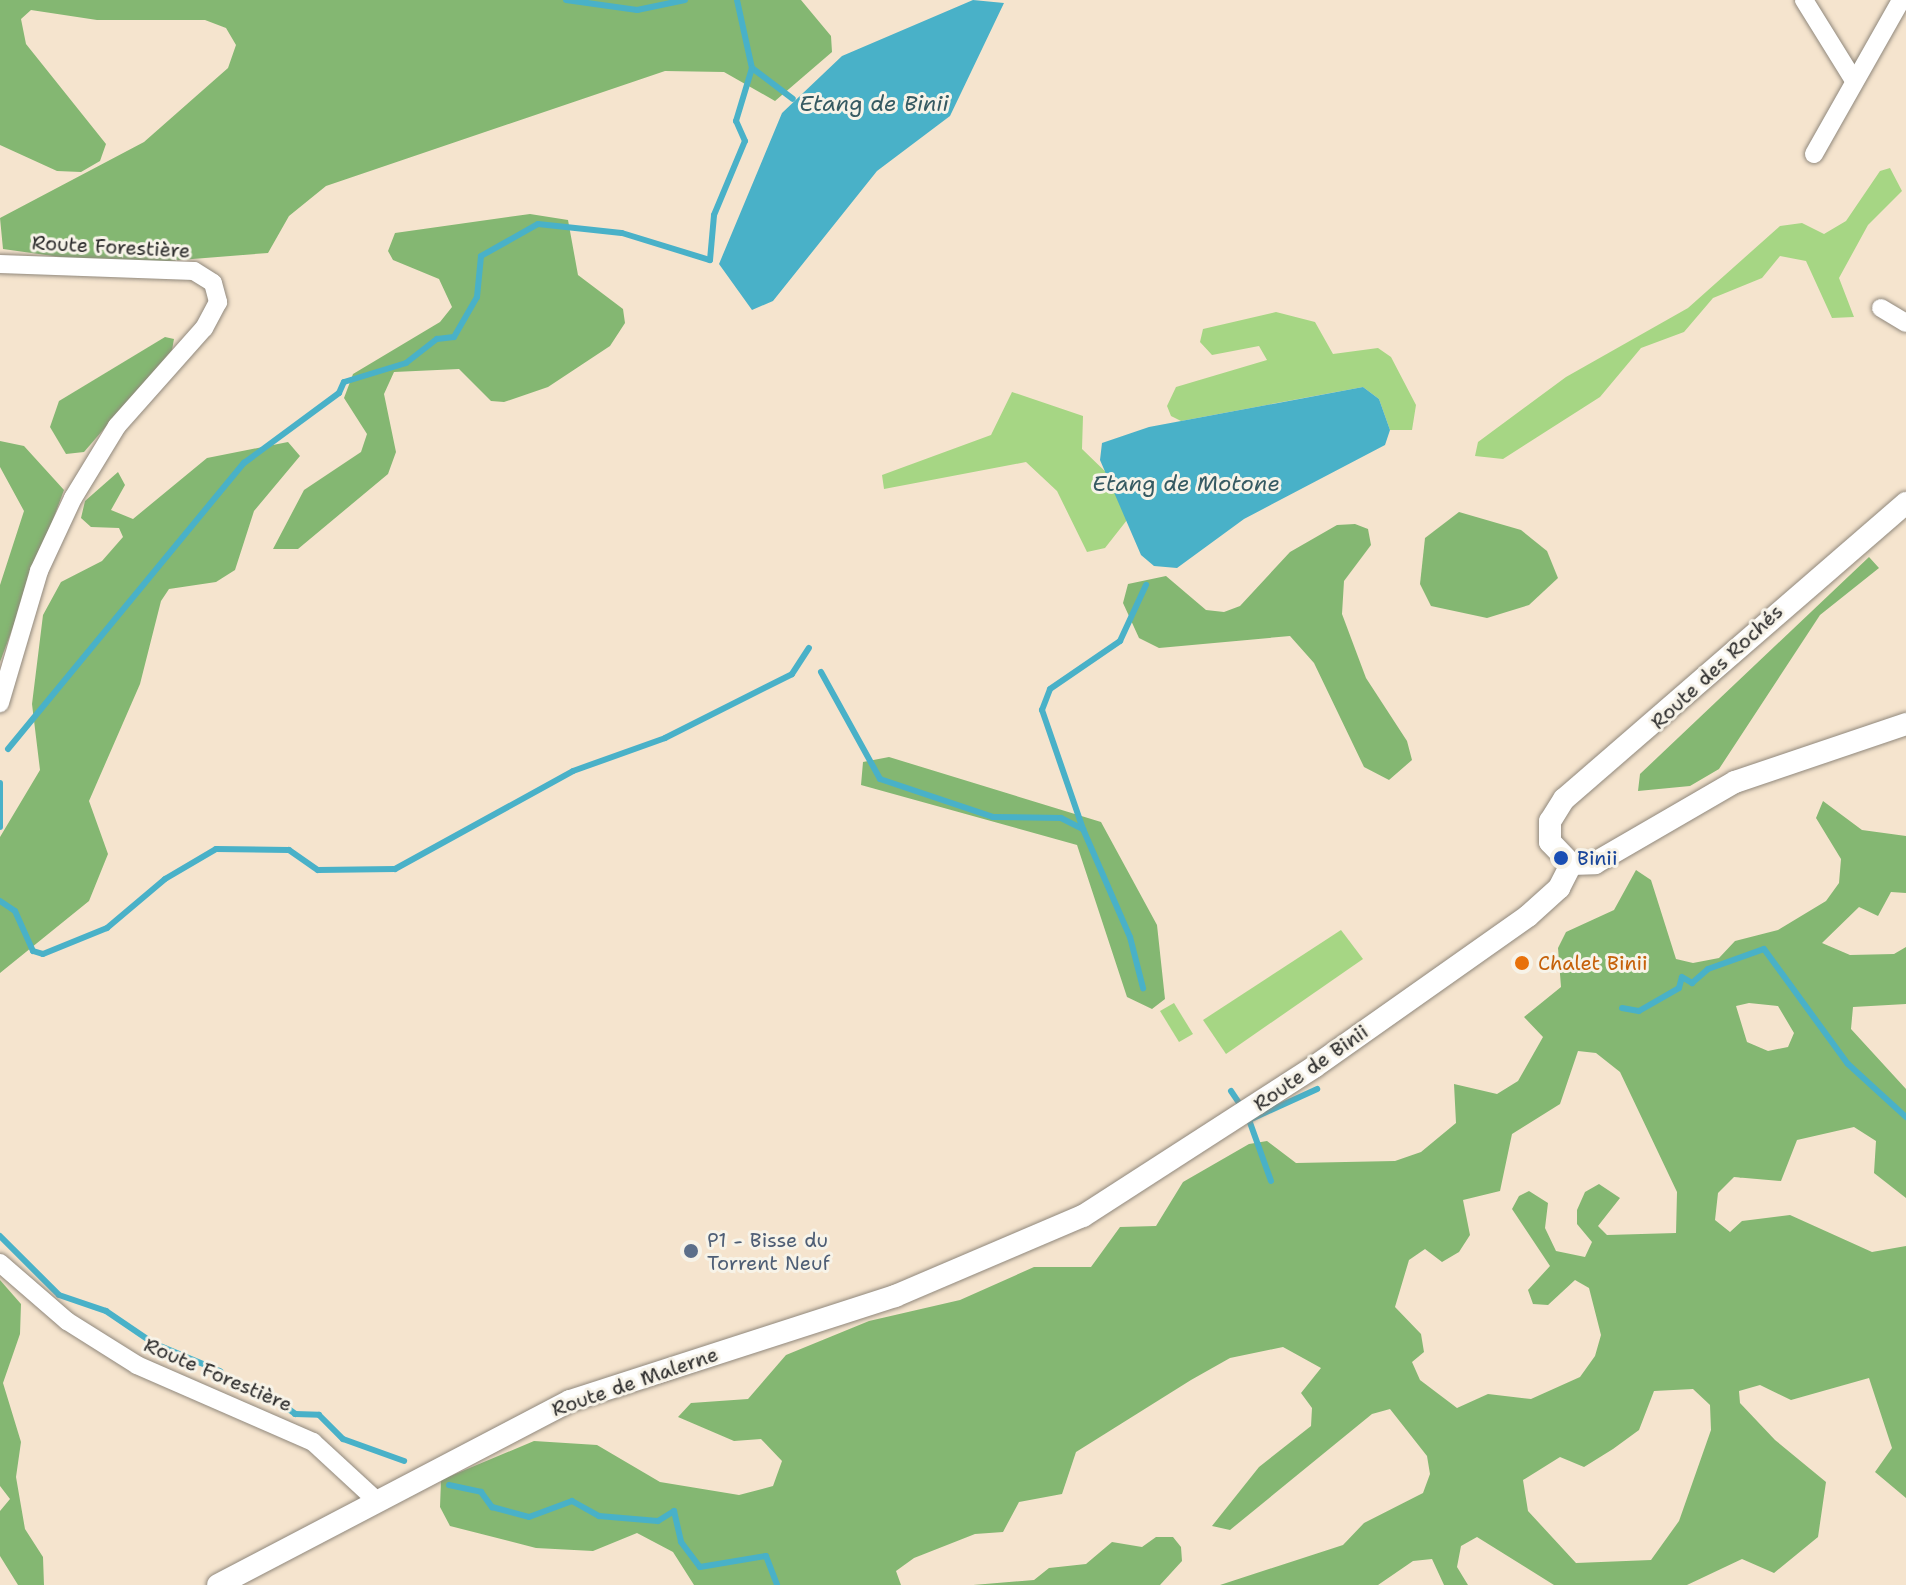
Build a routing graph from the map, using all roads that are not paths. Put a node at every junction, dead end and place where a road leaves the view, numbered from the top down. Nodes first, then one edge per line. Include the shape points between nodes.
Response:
1 (1804, 0) edge
2 (1901, 0) edge
3 (1853, 79) junction
4 (1814, 154) dead end
5 (0, 264) edge
6 (1881, 308) dead end
7 (1906, 323) edge
8 (1906, 503) edge
9 (0, 703) edge
10 (1906, 724) edge
11 (1571, 864) junction
12 (1028, 1243) joint
13 (0, 1263) edge
14 (378, 1502) junction
15 (218, 1585) edge

1 - 3 street
2 - 3 street
3 - 4 street
5 - 9 street, Route Forestière via 194,271 213,283 218,302 204,328 117,426 73,498 39,571
6 - 7 street
8 - 11 street, Route des Rochés via 1564,799 1550,821 1550,842
10 - 11 street via 1756,772 1595,863
11 - 12 street, Route de Binii via 1559,888 1528,916 1314,1067 1125,1193
12 - 14 street, Route de Malerne via 895,1296 570,1401
13 - 14 street, Route Forestière via 67,1321 137,1365 313,1442
14 - 15 street, Route de Malerne

